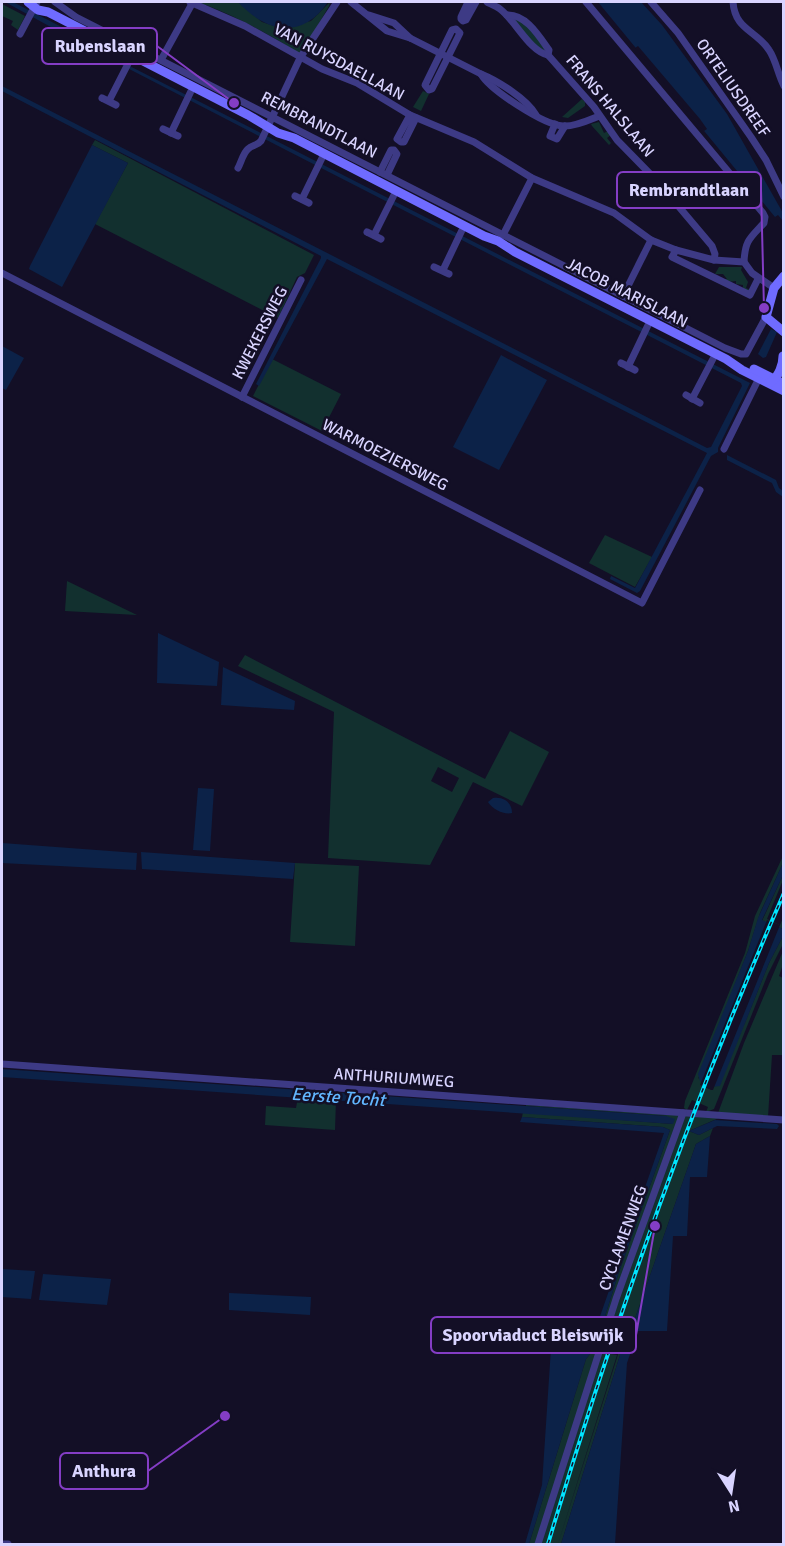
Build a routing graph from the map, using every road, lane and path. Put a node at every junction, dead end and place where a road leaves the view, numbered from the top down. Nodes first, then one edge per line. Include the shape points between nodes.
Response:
1 (54, 2) edge
2 (192, 2) edge
3 (337, 2) edge
4 (351, 2) edge
5 (468, 2) edge
6 (476, 2) edge
7 (487, 2) edge
8 (586, 2) edge
9 (651, 2) edge
10 (732, 2) edge
11 (33, 6) edge
12 (48, 12) junction
13 (507, 15) junction
14 (20, 34) dead end
15 (440, 53) junction
16 (548, 55) junction
17 (448, 57) junction
18 (300, 58) junction
19 (130, 59) junction
20 (161, 60) junction
21 (783, 86) edge
22 (192, 89) junction
23 (109, 101) dead end
24 (599, 116) junction
25 (555, 124) junction
26 (268, 125) junction
27 (564, 126) junction
28 (170, 133) dead end
29 (321, 161) junction
30 (238, 168) dead end
31 (532, 178) junction
32 (295, 196) dead end
33 (783, 196) edge
34 (392, 198) junction
35 (462, 229) junction
36 (502, 234) junction
37 (374, 235) dead end
38 (651, 240) junction
39 (676, 249) junction
40 (714, 260) junction
41 (744, 262) junction
42 (434, 267) dead end
43 (2, 273) edge
44 (783, 276) edge
45 (758, 279) junction
46 (302, 280) dead end
47 (774, 288) junction
48 (623, 296) junction
49 (766, 317) junction
50 (647, 328) junction
51 (783, 332) edge
52 (783, 355) edge
53 (711, 362) junction
54 (628, 367) dead end
55 (770, 379) edge
56 (783, 391) edge
57 (242, 397) junction
58 (700, 403) dead end
59 (724, 449) dead end
60 (700, 490) dead end
61 (2, 1065) edge
62 (683, 1113) junction
63 (783, 1120) edge
64 (2, 1544) edge
65 (8, 1545) edge
66 (538, 1545) edge

1 - 12 main road
1 - 20 street, REMBRANDTLAAN
2 - 18 street, VAN RUYSDAELLAAN via 245,26
2 - 20 street
3 - 18 street
4 - 15 street via 387,32
5 - 6 street via 460,16 463,21
7 - 13 street, FRANS HALSLAAN
8 - 41 street via 763,213 764,223 749,237
9 - 33 street, ORTELIUSDREEF via 678,33 751,137
10 - 21 street via 742,26 769,50
11 - 12 main road, JACOB MARISLAAN
11 - 14 street
12 - 19 main road, JACOB MARISLAAN
13 - 16 street, FRANS HALSLAAN via 536,49
13 - 16 street, FRANS HALSLAAN via 514,14 530,25 549,50
15 - 17 street
15 - 17 street via 452,30 459,30
15 - 17 street via 425,85 429,90
16 - 24 street, FRANS HALSLAAN
17 - 25 street via 481,74 508,99
18 - 26 street
18 - 31 street, VAN RUYSDAELLAAN via 357,83 413,117 474,142
19 - 22 main road, JACOB MARISLAAN
19 - 23 street
20 - 26 street, REMBRANDTLAAN
22 - 26 main road, JACOB MARISLAAN
22 - 28 street
24 - 27 street
24 - 40 street, FRANS HALSLAAN via 712,246
25 - 27 street
25 - 27 street via 550,136 557,139
26 - 29 main road, JACOB MARISLAAN via 294,138
26 - 30 street via 261,141 249,148
26 - 36 street, REMBRANDTLAAN via 384,173
29 - 32 street via 306,201
29 - 34 main road, JACOB MARISLAAN
31 - 36 street
31 - 38 street, VAN RUYSDAELLAAN via 614,213
34 - 35 main road, JACOB MARISLAAN
34 - 37 street
35 - 42 street via 446,272
35 - 50 main road, JACOB MARISLAAN via 498,240
36 - 48 street, REMBRANDTLAAN
38 - 39 street, VAN RUYSDAELLAAN
38 - 48 street
39 - 40 street, VAN RUYSDAELLAAN
39 - 45 street, VAN RUYSDAELLAAN via 672,257 750,295
40 - 41 street, VAN RUYSDAELLAAN
41 - 45 street
43 - 57 street, WARMOEZIERSWEG
44 - 47 main road
45 - 47 street
46 - 57 street, KWEKERSWEG
47 - 49 main road
48 - 49 street, REMBRANDTLAAN via 741,354 746,354
49 - 51 main road
50 - 53 main road, JACOB MARISLAAN
50 - 54 street
52 - 55 main road
53 - 55 main road, JACOB MARISLAAN via 734,360
53 - 58 street via 689,397
55 - 56 main road, JACOB MARISLAAN
55 - 59 street
57 - 60 street, WARMOEZIERSWEG via 642,603
61 - 62 street, ANTHURIUMWEG
62 - 63 street, ANTHURIUMWEG
62 - 66 street, CYCLAMENWEG via 616,1299
64 - 65 street

